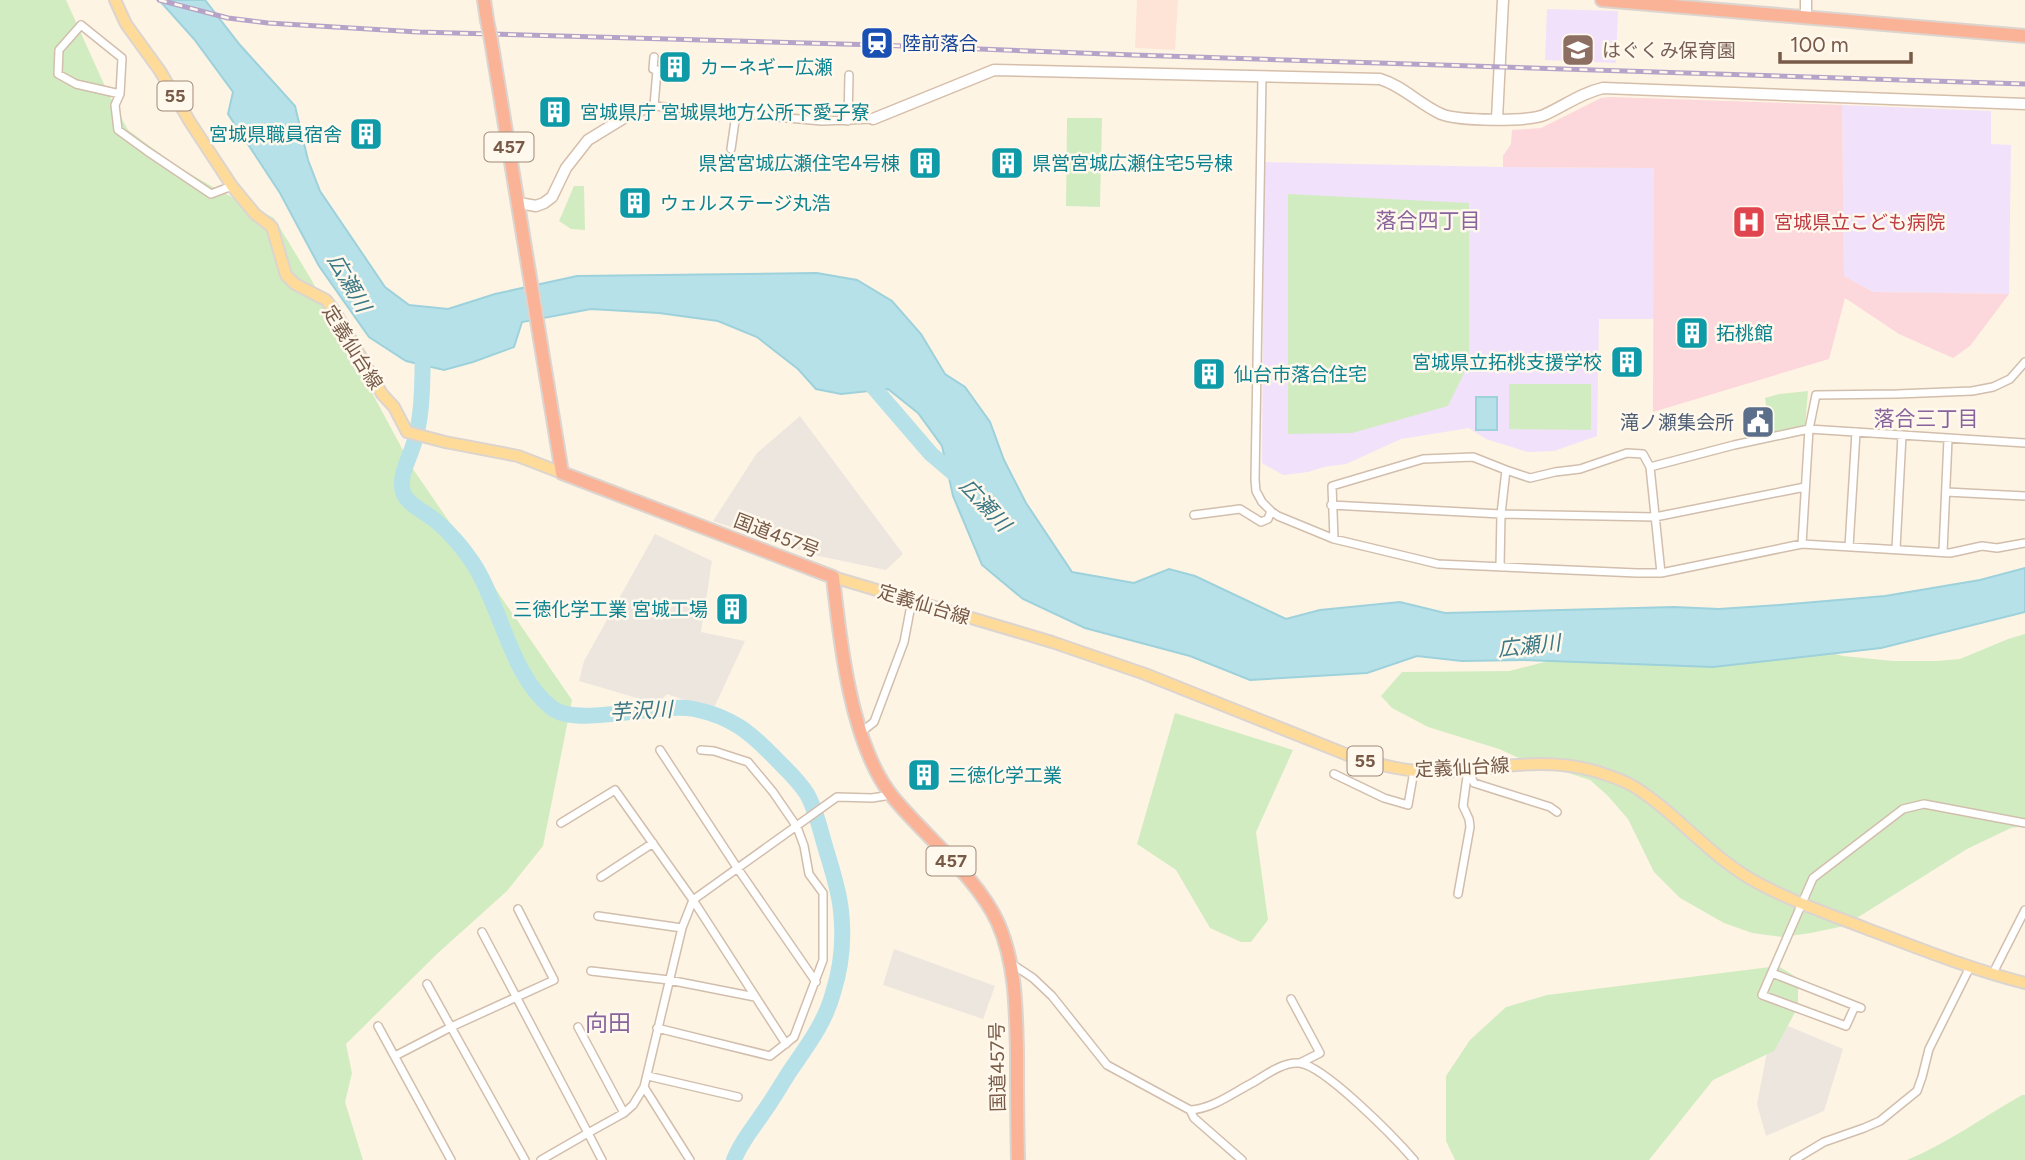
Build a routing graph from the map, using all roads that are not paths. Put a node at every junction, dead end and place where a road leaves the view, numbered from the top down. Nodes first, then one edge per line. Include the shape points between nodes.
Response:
1 (115, 0) edge
2 (484, 0) edge
3 (1503, 0) edge
4 (1602, 0) edge
5 (1806, 0) edge
6 (1806, 18) junction
7 (2025, 36) edge
8 (653, 57) dead end
9 (849, 75) dead end
10 (1262, 77) junction
11 (120, 94) junction
12 (2025, 104) edge
13 (654, 106) junction
14 (736, 114) junction
15 (873, 119) joint
16 (1497, 119) junction
17 (848, 121) junction
18 (731, 149) dead end
19 (232, 186) junction
20 (519, 203) junction
21 (2025, 362) edge
22 (1809, 429) junction
23 (1856, 432) junction
24 (1902, 435) junction
25 (1948, 439) junction
26 (2025, 443) edge
27 (1650, 467) junction
28 (1506, 471) junction
29 (562, 473) junction
30 (1805, 488) junction
31 (1945, 492) junction
32 (2025, 496) edge
33 (1331, 505) junction
34 (1271, 512) junction
35 (1194, 514) dead end
36 (1501, 514) junction
37 (1656, 517) junction
38 (1334, 539) junction
39 (2025, 543) edge
40 (1802, 544) junction
41 (1849, 547) junction
42 (1896, 550) junction
43 (1944, 552) junction
44 (1500, 567) junction
45 (1661, 573) junction
46 (833, 577) junction
47 (912, 600) junction
48 (859, 733) junction
49 (660, 750) dead end
50 (701, 750) dead end
51 (1468, 769) junction
52 (1414, 771) junction
53 (1334, 774) dead end
54 (891, 794) junction
55 (1557, 813) dead end
56 (561, 823) dead end
57 (2025, 823) edge
58 (799, 825) junction
59 (653, 843) junction
60 (738, 869) junction
61 (601, 877) dead end
62 (1458, 894) dead end
63 (693, 900) junction
64 (1802, 904) junction
65 (518, 909) dead end
66 (2025, 910) edge
67 (598, 916) dead end
68 (682, 928) junction
69 (482, 932) dead end
70 (1012, 964) junction
71 (1970, 967) junction
72 (591, 971) dead end
73 (1772, 973) junction
74 (1992, 975) junction
75 (669, 980) junction
76 (816, 982) junction
77 (2025, 983) edge
78 (427, 984) dead end
79 (755, 996) junction
80 (517, 998) junction
81 (1291, 999) dead end
82 (378, 1026) dead end
83 (452, 1027) junction
84 (578, 1027) dead end
85 (657, 1028) junction
86 (786, 1044) junction
87 (394, 1056) junction
88 (1300, 1063) junction
89 (648, 1076) junction
90 (644, 1087) junction
91 (737, 1097) dead end
92 (1190, 1110) junction
93 (624, 1113) junction
94 (588, 1133) junction
95 (451, 1160) edge
96 (525, 1160) edge
97 (541, 1160) edge
98 (602, 1160) edge
99 (690, 1160) edge
100 (1018, 1160) edge
101 (1242, 1160) edge
102 (1414, 1160) edge
103 (1794, 1160) edge

1 - 19 main road, 定義仙台線 / 55
2 - 20 highway, 457, bridge
3 - 16 street
4 - 6 highway
5 - 6 street
6 - 7 highway
8 - 13 street via 653,69 657,70
9 - 17 street
10 - 15 street via 994,70
10 - 16 street via 1380,79 1440,113
10 - 34 street via 1255,480 1256,491
11 - 11 street via 122,58 81,25 59,50 58,74 76,84
11 - 19 street via 115,105 118,130 211,194
12 - 16 street via 1603,88 1590,90 1542,116
13 - 14 street
13 - 20 street via 603,126 577,153 544,203
14 - 17 street
14 - 18 street
15 - 17 street
19 - 29 main road, 定義仙台線 / 55 via 255,214 272,226 286,275 334,310 407,432 518,456
20 - 29 highway, 457
21 - 22 street via 2010,379 1972,391 1816,395
22 - 23 street
22 - 27 street
22 - 30 street
23 - 24 street
23 - 41 street
24 - 25 street
24 - 42 street
25 - 26 street
25 - 31 street
27 - 28 street via 1643,454 1627,453 1580,470 1530,478
27 - 37 street
28 - 33 street via 1473,457 1423,459 1332,486
28 - 36 street
29 - 46 highway, 国道457号
30 - 37 street
30 - 40 street
31 - 32 street
31 - 43 street
33 - 36 street
33 - 38 street
34 - 35 street via 1261,522 1240,509
34 - 38 street
36 - 37 street
36 - 44 street
37 - 45 street
38 - 44 street via 1438,564
39 - 43 street
40 - 41 street
40 - 45 street
41 - 42 street
42 - 43 street
44 - 45 street
46 - 47 main road, 定義仙台線 / 55
46 - 48 highway, 国道457号 / 457
47 - 48 street via 904,642 874,722
47 - 52 main road, 定義仙台線 / 55 via 1145,674 1353,757
48 - 54 highway, 国道457号 / 457
49 - 60 street
50 - 58 street via 748,762
51 - 52 main road, 定義仙台線 / 55
51 - 55 street via 1474,783
51 - 62 street via 1463,806 1470,827
51 - 64 main road, 定義仙台線 / 55 via 1571,765 1630,784 1723,861
52 - 53 street via 1408,805 1384,799
54 - 58 street via 872,799 838,797
54 - 70 highway, 国道457号 / 457 via 978,890 998,922
56 - 59 street via 615,790
57 - 64 street via 1924,804 1903,809 1813,878
58 - 60 street
58 - 76 street via 809,874 823,893 823,960
59 - 61 street
59 - 63 street
60 - 63 street
60 - 76 street
63 - 68 street
63 - 79 street
64 - 71 main road, 定義仙台線 / 55
64 - 73 street
65 - 80 street via 554,980
66 - 74 street
67 - 68 street
68 - 75 street
69 - 80 street
70 - 92 street via 1052,996 1107,1065
70 - 100 highway, 国道457号 / 457
71 - 74 main road, 定義仙台線 / 55
71 - 103 street via 1929,1049 1917,1091 1880,1121 1824,1142
72 - 75 street
73 - 73 street via 1762,995 1846,1026 1858,1007
74 - 77 main road, 定義仙台線 / 55
75 - 79 street
75 - 85 street
76 - 86 street via 794,1037
78 - 83 street
79 - 86 street
80 - 83 street
80 - 94 street
81 - 88 street via 1320,1053
82 - 87 street
83 - 87 street
83 - 96 street
84 - 93 street
85 - 86 street via 770,1056
85 - 89 street
87 - 95 street
88 - 92 street via 1284,1065 1206,1108
88 - 102 street via 1315,1069 1373,1116
89 - 90 street
89 - 91 street
90 - 93 street
90 - 99 street
92 - 101 street
93 - 94 street
94 - 97 street
94 - 98 street

